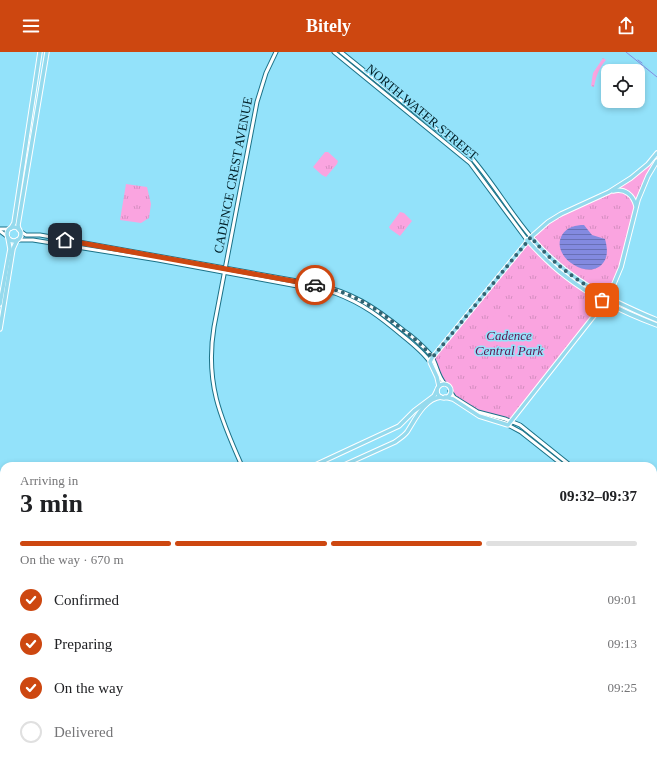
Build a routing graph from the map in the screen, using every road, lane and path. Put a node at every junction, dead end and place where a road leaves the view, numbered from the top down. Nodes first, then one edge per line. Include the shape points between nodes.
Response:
1 (40, 52) edge
2 (47, 52) edge
3 (276, 52) edge
4 (334, 52) edge
5 (341, 52) edge
6 (657, 153) edge
7 (657, 161) edge
8 (609, 192) junction
9 (636, 207) junction
10 (10, 229) junction
11 (0, 230) edge
12 (20, 231) junction
13 (8, 237) junction
14 (531, 237) junction
15 (17, 240) junction
16 (527, 240) junction
17 (154, 255) junction
18 (139, 257) junction
19 (158, 260) junction
20 (192, 262) junction
21 (190, 266) junction
22 (225, 268) junction
23 (224, 273) junction
24 (607, 300) junction
25 (0, 304) edge
26 (657, 320) edge
27 (657, 325) edge
28 (0, 329) edge
29 (431, 360) junction
30 (445, 384) junction
31 (438, 388) junction
32 (450, 391) junction
33 (443, 397) junction
34 (511, 420) junction
35 (508, 425) junction
36 (240, 462) edge
37 (322, 462) edge
38 (351, 462) edge
39 (559, 462) edge
40 (566, 462) edge

1 - 10 main road via 14,223
2 - 12 main road via 19,218
3 - 22 street, CADENCE CREST AVENUE via 256,105
4 - 16 street, NORTH WATER STREET via 470,163
5 - 14 street, NORTH WATER STREET via 470,156
6 - 8 main road via 638,173
7 - 9 main road via 646,180
8 - 9 main road via 621,190 628,193
8 - 14 main road via 561,214
9 - 24 main road via 618,275
10 - 11 street
10 - 12 main road via 16,228
10 - 13 main road
11 - 13 street
12 - 15 main road
12 - 17 street via 26,235 40,235
13 - 15 main road
13 - 25 main road via 10,247
14 - 16 main road
14 - 24 main road, NORTH WATER STREET via 560,266
15 - 18 street via 33,240
15 - 28 main road via 13,249
16 - 24 main road, NORTH WATER STREET via 565,276
16 - 29 main road
17 - 18 street
17 - 19 street
17 - 20 street
18 - 19 street
19 - 21 street
20 - 21 street
20 - 22 street
21 - 23 street
22 - 23 street, CADENCE CREST AVENUE
22 - 29 street via 329,287 357,298 378,310 420,344
23 - 29 street via 349,298 371,310
23 - 36 street, CADENCE CREST AVENUE via 212,340 212,380 220,415
24 - 26 main road, NORTH WATER STREET
24 - 27 main road, NORTH WATER STREET via 626,312
24 - 34 main road
29 - 30 street
29 - 31 main road via 438,377
30 - 31 main road
30 - 32 main road
31 - 33 main road via 438,394
31 - 37 main road via 433,397 399,426
32 - 33 main road via 449,395
32 - 34 street via 454,397 478,412
33 - 35 main road via 453,399 479,416
33 - 38 main road via 435,399 420,411 401,438
34 - 35 main road
34 - 40 street
35 - 39 street

